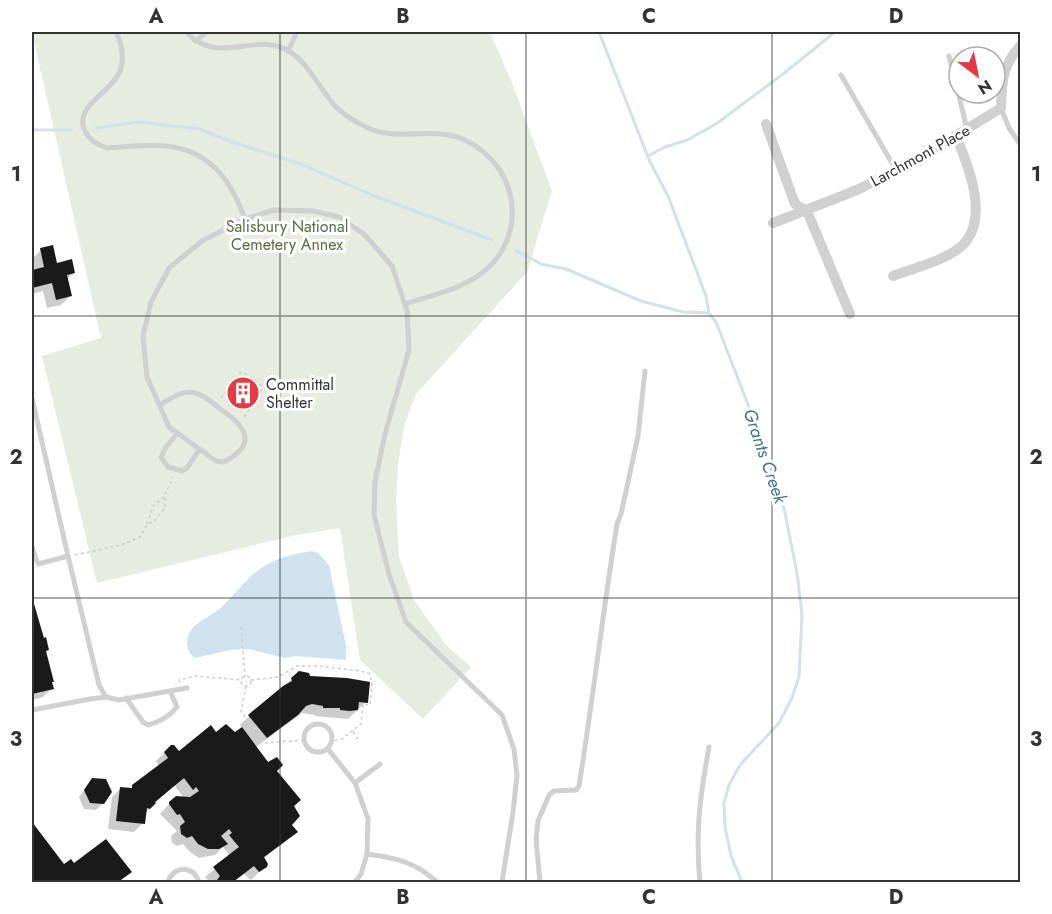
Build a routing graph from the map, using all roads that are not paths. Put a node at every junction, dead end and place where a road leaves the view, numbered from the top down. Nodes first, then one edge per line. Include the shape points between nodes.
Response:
1 (116, 32) edge
2 (186, 32) edge
3 (207, 32) edge
4 (297, 32) edge
5 (195, 41) junction
6 (1020, 46) edge
7 (288, 51) junction
8 (841, 75) dead end
9 (961, 105) edge
10 (1002, 108) junction
11 (766, 124) dead end
12 (967, 129) junction
13 (956, 136) junction
14 (1020, 144) edge
15 (896, 170) junction
16 (807, 211) junction
17 (245, 219) junction
18 (773, 223) dead end
19 (893, 276) dead end
20 (405, 304) junction
21 (850, 314) dead end
22 (645, 371) dead end
23 (32, 398) edge
24 (160, 405) junction
25 (33, 410) edge
26 (177, 434) junction
27 (199, 450) junction
28 (32, 547) edge
29 (69, 556) junction
30 (184, 688) road end
31 (170, 691) junction
32 (106, 697) junction
33 (126, 698) junction
34 (32, 710) edge
35 (708, 747) dead end
36 (328, 749) junction
37 (380, 764) dead end
38 (355, 783) junction
39 (368, 854) junction
40 (168, 882) edge
41 (199, 882) edge
42 (355, 882) edge
43 (437, 882) edge
44 (502, 882) edge
45 (540, 882) edge
46 (700, 882) edge

1 - 17 lane via 122,62 118,75 86,110 82,123 88,137 107,148 172,146 195,153 228,182
2 - 5 lane
3 - 5 lane
4 - 7 lane
5 - 7 lane via 217,48 262,45
6 - 10 street via 1002,79
7 - 20 lane via 310,72 336,107 352,119 384,133 443,133 463,139 482,150 507,180 512,202 511,225 503,250 493,263 473,279
8 - 15 lane
9 - 12 lane
10 - 12 street, Larchmont Place
10 - 14 lane
11 - 16 street via 795,204
12 - 13 street, Larchmont Place
13 - 15 street, Larchmont Place
13 - 19 street via 967,164 976,210 974,227 957,250
15 - 16 street, Larchmont Place
16 - 18 street, Larchmont Place
16 - 21 street
17 - 20 lane via 274,210 313,211 339,217 364,234 392,266
17 - 24 lane via 202,241 169,268 152,302 142,336 147,377
20 - 44 lane via 409,350 385,434 375,482 374,515 388,574 406,622 502,715 514,749 517,775
22 - 45 lane via 638,436 607,586 579,786 549,795 538,821
23 - 25 lane
24 - 26 lane via 169,427
24 - 27 lane via 177,394 195,393 240,423 245,432 241,450 224,462
25 - 29 lane
26 - 27 lane
26 - 27 lane via 161,457 168,467 182,471
28 - 29 lane via 38,564
29 - 32 lane via 99,685
30 - 31 lane
31 - 33 lane
31 - 33 lane via 177,707 157,723 148,725
32 - 33 lane
32 - 34 lane
35 - 46 lane via 698,809
36 - 36 lane via 333,741 328,727 320,723 307,729 306,747 314,752
36 - 38 lane
37 - 38 lane
38 - 39 lane via 368,819
39 - 42 lane
39 - 43 lane via 396,858
40 - 41 lane via 176,870 186,869

